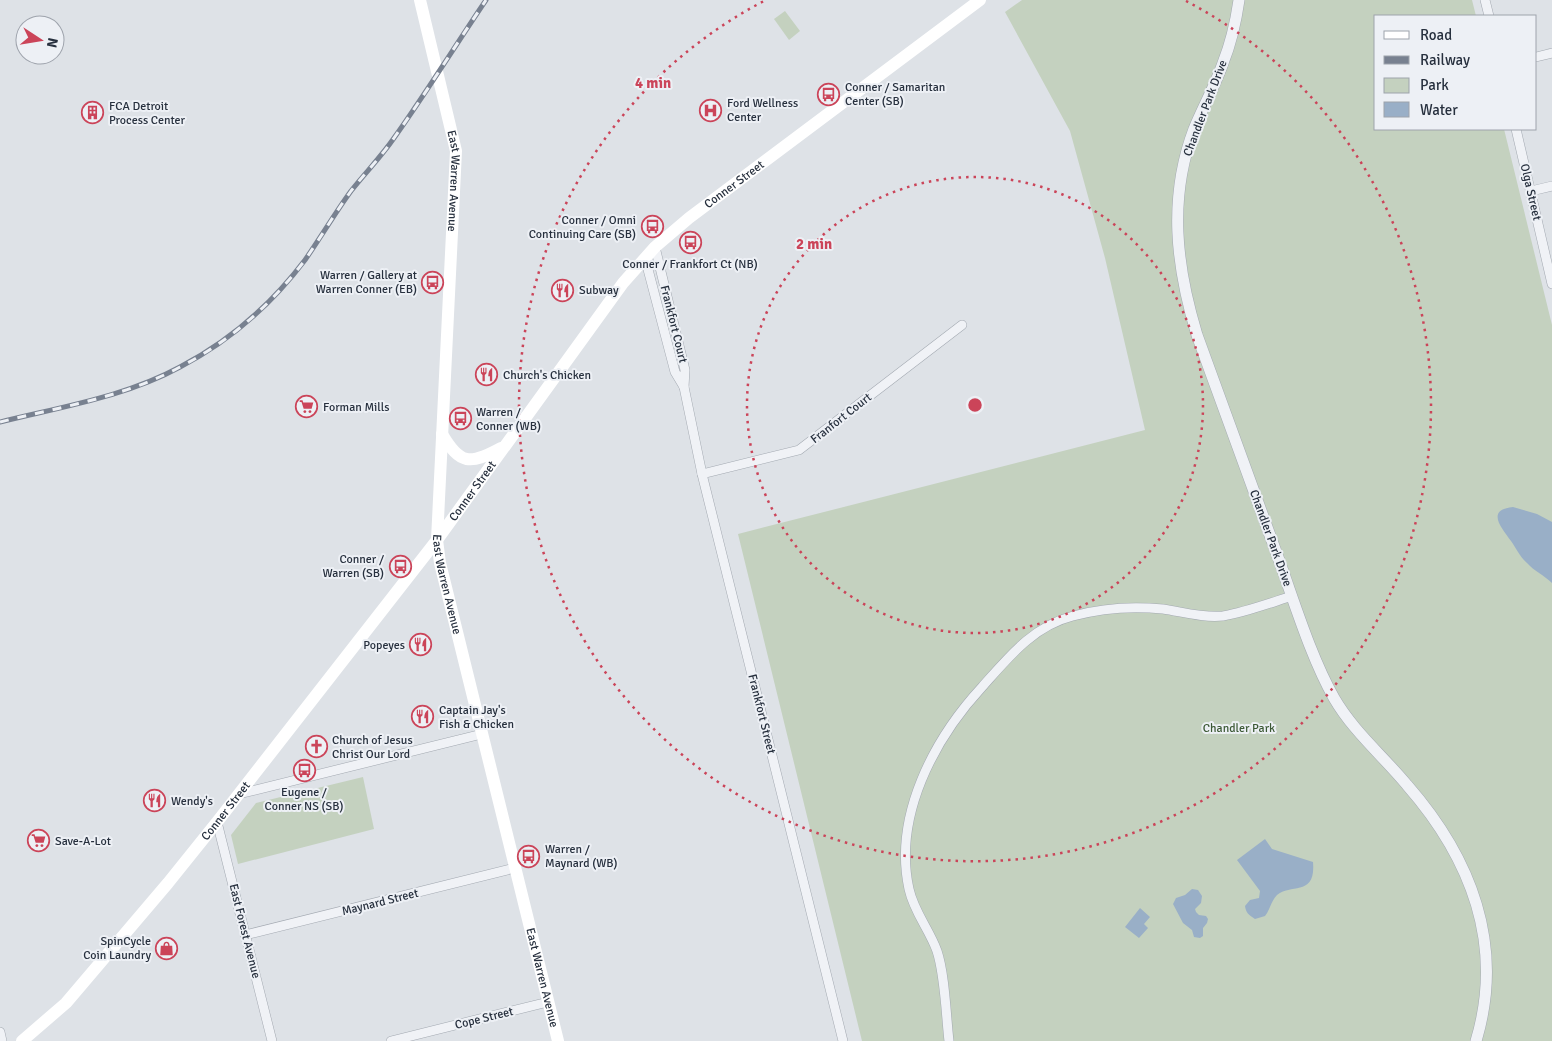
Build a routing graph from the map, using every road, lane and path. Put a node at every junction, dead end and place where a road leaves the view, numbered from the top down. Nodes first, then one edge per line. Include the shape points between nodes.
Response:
1 (420, 0) edge
2 (980, 0) edge
3 (1239, 0) edge
4 (1485, 0) edge
5 (1489, 15) edge
6 (1552, 52) edge
7 (1537, 56) edge
8 (1516, 130) edge
9 (1552, 186) edge
10 (1531, 191) junction
11 (655, 247) junction
12 (645, 258) junction
13 (1552, 284) edge
14 (962, 325) dead end
15 (684, 387) junction
16 (442, 434) junction
17 (505, 446) junction
18 (702, 474) junction
19 (437, 540) junction
20 (1292, 596) junction
21 (482, 734) junction
22 (239, 794) junction
23 (218, 822) junction
24 (515, 868) junction
25 (246, 935) junction
26 (548, 1002) junction
27 (0, 1032) edge
28 (2, 1041) edge
29 (22, 1041) edge
30 (272, 1041) edge
31 (391, 1041) edge
32 (558, 1041) edge
33 (843, 1041) edge
34 (949, 1041) edge
35 (1476, 1041) edge

1 - 16 main road, East Warren Avenue via 456,151
2 - 11 main road, Conner Street via 689,218
3 - 20 street, Chandler Park Drive via 1224,62 1195,128 1183,165 1178,207 1179,254 1186,300 1196,335
4 - 5 street
6 - 7 street
8 - 10 street, Olga Street
9 - 10 street
10 - 13 street, Olga Street
11 - 12 main road, Conner Street
11 - 15 street, Frankfort Court via 685,370
12 - 15 street, Frankfort Court via 674,372
12 - 17 main road, Conner Street via 623,283
14 - 18 street, Franfort Court via 799,450
15 - 18 street, Frankfort Street
16 - 17 main road via 452,451 465,458 485,457
16 - 19 main road, East Warren Avenue
17 - 19 main road, Conner Street
18 - 33 street, Frankfort Street
19 - 21 main road, East Warren Avenue
19 - 22 main road, Conner Street
20 - 34 street via 1223,616 1141,607 1073,616 1050,625 1022,644 966,704 940,740 928,765 913,806 907,844 908,886 914,907 939,958
20 - 35 street, Chandler Park Drive via 1334,698 1428,811 1467,877 1481,918 1487,961 1485,1006
21 - 22 street
21 - 24 main road, East Warren Avenue
22 - 23 main road, Conner Street
23 - 25 street, East Forest Avenue
23 - 29 main road, Conner Street via 66,1003
24 - 25 street, Maynard Street
24 - 26 main road, East Warren Avenue
25 - 30 street, East Forest Avenue
26 - 31 street, Cope Street
26 - 32 main road, East Warren Avenue
27 - 28 street

